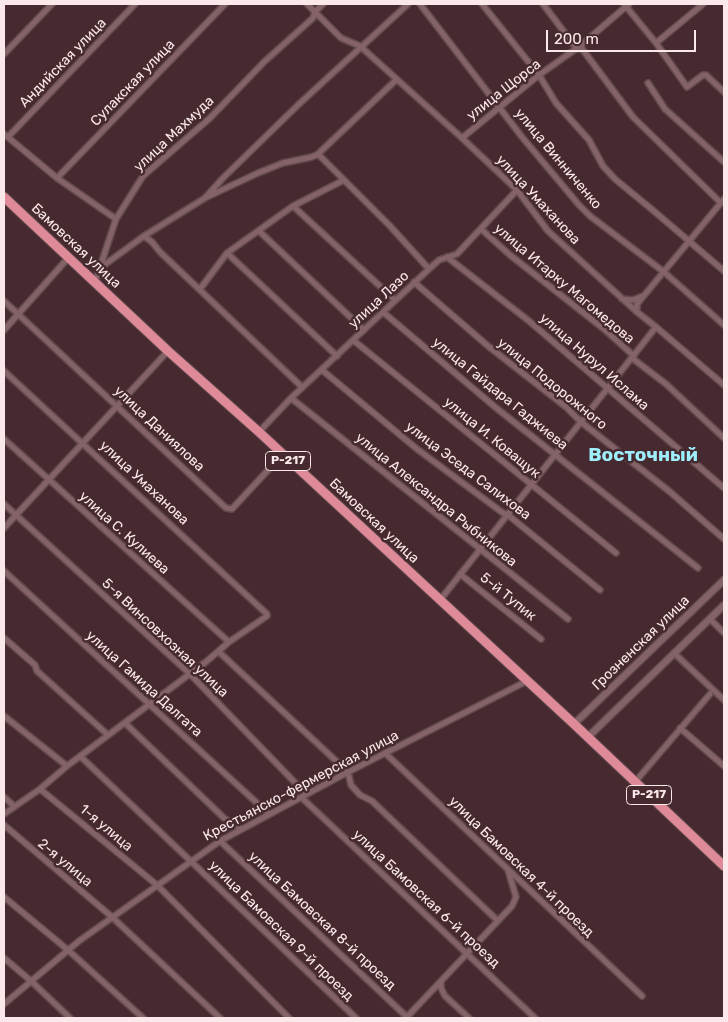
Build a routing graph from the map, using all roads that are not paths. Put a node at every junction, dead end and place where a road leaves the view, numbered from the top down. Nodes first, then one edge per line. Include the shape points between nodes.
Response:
1 (52, 4) edge
2 (135, 4) edge
3 (225, 4) edge
4 (307, 4) edge
5 (323, 4) edge
6 (408, 4) edge
7 (420, 4) edge
8 (482, 4) edge
9 (543, 4) edge
10 (704, 4) edge
11 (627, 5) edge
12 (315, 12) junction
13 (656, 43) junction
14 (360, 46) junction
15 (578, 47) junction
16 (4, 54) edge
17 (539, 76) junction
18 (396, 80) junction
19 (648, 83) dead end
20 (724, 92) edge
21 (500, 108) junction
22 (6, 136) edge
23 (462, 138) junction
24 (318, 154) junction
25 (724, 162) edge
26 (58, 178) junction
27 (344, 180) junction
28 (518, 190) junction
29 (4, 197) edge
30 (205, 198) junction
31 (723, 201) edge
32 (293, 206) junction
33 (116, 219) junction
34 (481, 229) junction
35 (259, 231) junction
36 (144, 236) junction
37 (688, 241) junction
38 (227, 253) junction
39 (69, 257) junction
40 (447, 257) junction
41 (100, 268) junction
42 (429, 269) junction
43 (724, 271) edge
44 (664, 272) junction
45 (95, 282) junction
46 (414, 282) junction
47 (200, 289) junction
48 (644, 296) junction
49 (622, 299) junction
50 (395, 300) junction
51 (4, 301) edge
52 (383, 312) junction
53 (637, 312) junction
54 (18, 314) junction
55 (724, 325) edge
56 (656, 327) junction
57 (4, 330) edge
58 (364, 330) junction
59 (353, 340) junction
60 (168, 351) junction
61 (337, 356) junction
62 (633, 357) junction
63 (322, 370) junction
64 (4, 371) edge
65 (724, 385) edge
66 (608, 387) junction
67 (302, 388) junction
68 (291, 398) junction
69 (117, 406) junction
70 (581, 422) junction
71 (259, 432) junction
72 (724, 438) edge
73 (4, 439) edge
74 (83, 442) junction
75 (555, 454) junction
76 (282, 455) junction
77 (48, 480) junction
78 (532, 485) junction
79 (724, 488) edge
80 (4, 504) edge
81 (16, 515) junction
82 (508, 516) junction
83 (4, 528) edge
84 (724, 539) edge
85 (480, 549) junction
86 (616, 553) dead end
87 (698, 568) dead end
88 (4, 571) edge
89 (460, 574) junction
90 (724, 580) edge
91 (600, 590) dead end
92 (440, 600) junction
93 (724, 605) edge
94 (568, 619) dead end
95 (710, 619) junction
96 (724, 633) edge
97 (4, 638) edge
98 (541, 639) dead end
99 (230, 642) junction
100 (219, 652) junction
101 (674, 654) junction
102 (190, 674) junction
103 (527, 681) junction
104 (710, 694) dead end
105 (724, 700) edge
106 (150, 704) junction
107 (4, 716) edge
108 (125, 723) junction
109 (574, 724) junction
110 (680, 728) junction
111 (108, 735) junction
112 (588, 737) junction
113 (386, 753) junction
114 (80, 756) junction
115 (67, 766) junction
116 (724, 766) edge
117 (348, 772) junction
118 (635, 782) junction
119 (40, 789) junction
120 (304, 795) junction
121 (4, 797) edge
122 (14, 806) junction
123 (4, 814) edge
124 (269, 814) junction
125 (4, 825) edge
126 (241, 829) junction
127 (220, 840) junction
128 (191, 861) junction
129 (724, 866) edge
130 (508, 870) junction
131 (157, 885) junction
132 (4, 897) edge
133 (112, 917) junction
134 (498, 921) junction
135 (68, 950) junction
136 (467, 953) junction
137 (4, 958) edge
138 (31, 981) junction
139 (441, 982) junction
140 (642, 996) dead end
141 (4, 1004) edge
142 (70, 1018) edge
143 (143, 1018) edge
144 (220, 1018) edge
145 (289, 1018) edge
146 (356, 1018) edge
147 (407, 1018) edge
148 (469, 1018) edge
149 (535, 1018) edge

1 - 16 street
2 - 22 street, Андийская улица
3 - 26 street, Сулакская улица
4 - 12 street, улица Умаханова
5 - 12 street, улица Махмуда
6 - 14 street
7 - 21 street, улица Винниченко
8 - 17 street
9 - 15 street
10 - 13 street
11 - 13 street
11 - 15 street, улица Щорса
12 - 14 street, улица Умаханова via 341,38
12 - 33 street, улица Махмуда via 313,18 264,62 210,118 144,176
13 - 20 street via 687,87 702,75
14 - 18 street, улица Умаханова
14 - 30 street
15 - 17 street, улица Щорса
15 - 31 street via 633,117
17 - 21 street, улица Щорса
17 - 37 street via 556,103 589,140 603,166
18 - 23 street, улица Умаханова
18 - 24 street
19 - 25 street via 665,109
21 - 23 street, улица Щорса
21 - 44 street, улица Винниченко via 590,216
22 - 26 street, Андийская улица
23 - 28 street, улица Умаханова
24 - 27 street
24 - 30 street via 283,163
26 - 33 street, Андийская улица
27 - 32 street
27 - 42 street
28 - 34 street, улица Лазо
28 - 49 street, улица Умаханова via 548,231
29 - 39 highway, Бамовская улица / Р-217
30 - 36 street
31 - 37 street
32 - 35 street
32 - 50 street
33 - 41 street, улица Махмуда
34 - 40 street, улица Лазо via 457,254
34 - 62 street, улица Итарку Магомедова via 604,329
35 - 38 street
35 - 58 street
36 - 41 street
36 - 47 street
37 - 43 street
37 - 44 street
38 - 47 street
38 - 61 street
39 - 45 highway, Бамовская улица / Р-217
39 - 54 street
40 - 42 street, улица Лазо
40 - 66 street, улица Нурул Ислама
41 - 45 street, улица Махмуда
42 - 46 street, улица Лазо
44 - 48 street
44 - 55 street, улица Винниченко
45 - 60 highway, Бамовская улица / Р-217
46 - 50 street, улица Лазо
46 - 70 street, улица Подорожного
47 - 67 street
48 - 49 street via 634,300
48 - 53 street
49 - 53 street, улица Умаханова
50 - 52 street, улица Лазо
51 - 54 street, улица Даниялова
52 - 58 street, улица Лазо
52 - 75 street, улица Гайдара Гаджиева
53 - 56 street, улица Умаханова
54 - 57 street
54 - 69 street, улица Даниялова
56 - 62 street
56 - 65 street, улица Умаханова
58 - 59 street, улица Лазо
59 - 61 street, улица Лазо
59 - 78 street, улица И. Коващук
60 - 69 street
60 - 71 highway, Бамовская улица / Р-217
61 - 63 street, улица Лазо
62 - 66 street
62 - 72 street, улица Итарку Магомедова
63 - 67 street, улица Лазо
63 - 82 street, улица Эседа Салихова via 417,449
64 - 74 street, улица Умаханова
66 - 70 street
66 - 79 street, улица Нурул Ислама
67 - 68 street, улица Лазо
68 - 71 street, улица Лазо
68 - 85 street, улица Александра Рыбникова
69 - 74 street
69 - 76 street, улица Даниялова via 226,508 232,508
70 - 75 street
70 - 84 street, улица Подорожного
71 - 76 highway, Бамовская улица / Р-217
73 - 77 street, улица С. Кулиева
74 - 77 street
74 - 99 street, улица Умаханова via 267,614
75 - 78 street
75 - 87 street, улица Гайдара Гаджиева
76 - 92 highway, Бамовская улица / Р-217
77 - 81 street
77 - 99 street, улица С. Кулиева
78 - 82 street
78 - 86 street, улица И. Коващук
80 - 81 street, 5-я Винсовхозная улица
81 - 83 street
81 - 102 street, 5-я Винсовхозная улица
82 - 85 street
82 - 91 street, улица Эседа Салихова
85 - 89 street
85 - 94 street, улица Александра Рыбникова
88 - 106 street, улица Гамида Далгата
89 - 92 street
89 - 98 street, 5-й Тупик
90 - 109 street, Грозненская улица
92 - 103 highway, Бамовская улица / Р-217
93 - 95 street
95 - 96 street
95 - 101 street
97 - 111 street
99 - 100 street
100 - 102 street
100 - 117 street
101 - 105 street
101 - 112 street
102 - 106 street
102 - 120 street, 5-я Винсовхозная улица
103 - 109 highway, Бамовская улица / Р-217
103 - 113 street, Крестьянско-фермерская улица
104 - 110 street
106 - 108 street
106 - 124 street, улица Гамида Далгата
107 - 115 street
108 - 111 street
108 - 126 street via 224,818
109 - 112 highway, Бамовская улица / Р-217
110 - 116 street
110 - 118 street
111 - 114 street
112 - 118 highway, Бамовская улица / Р-217
113 - 117 street, Крестьянско-фермерская улица
113 - 130 street, улица Бамовская 4-й проезд
114 - 115 street
114 - 128 street, улица Бамовская 9-й проезд
115 - 119 street
117 - 120 street, Крестьянско-фермерская улица
117 - 134 street via 351,785 360,795 372,801
118 - 129 highway, Бамовская улица / Р-217
119 - 122 street
119 - 131 street, 1-я улица
120 - 124 street, Крестьянско-фермерская улица
120 - 136 street, улица Бамовская 6-й проезд
121 - 122 street
122 - 123 street
124 - 126 street, Крестьянско-фермерская улица
125 - 133 street, 2-я улица
126 - 127 street, Крестьянско-фермерская улица
127 - 128 street, Крестьянско-фермерская улица
127 - 147 street, улица Бамовская 8-й проезд
128 - 131 street, Крестьянско-фермерская улица
128 - 146 street, улица Бамовская 9-й проезд
130 - 134 street via 516,901
130 - 140 street, улица Бамовская 4-й проезд
131 - 133 street, Крестьянско-фермерская улица
131 - 145 street, 1-я улица
132 - 135 street
133 - 135 street, Крестьянско-фермерская улица
133 - 144 street, 2-я улица
134 - 136 street
135 - 138 street, Крестьянско-фермерская улица
135 - 143 street
136 - 139 street
136 - 149 street, улица Бамовская 6-й проезд
137 - 138 street
138 - 141 street, Крестьянско-фермерская улица
138 - 142 street
139 - 147 street
139 - 148 street via 445,996

